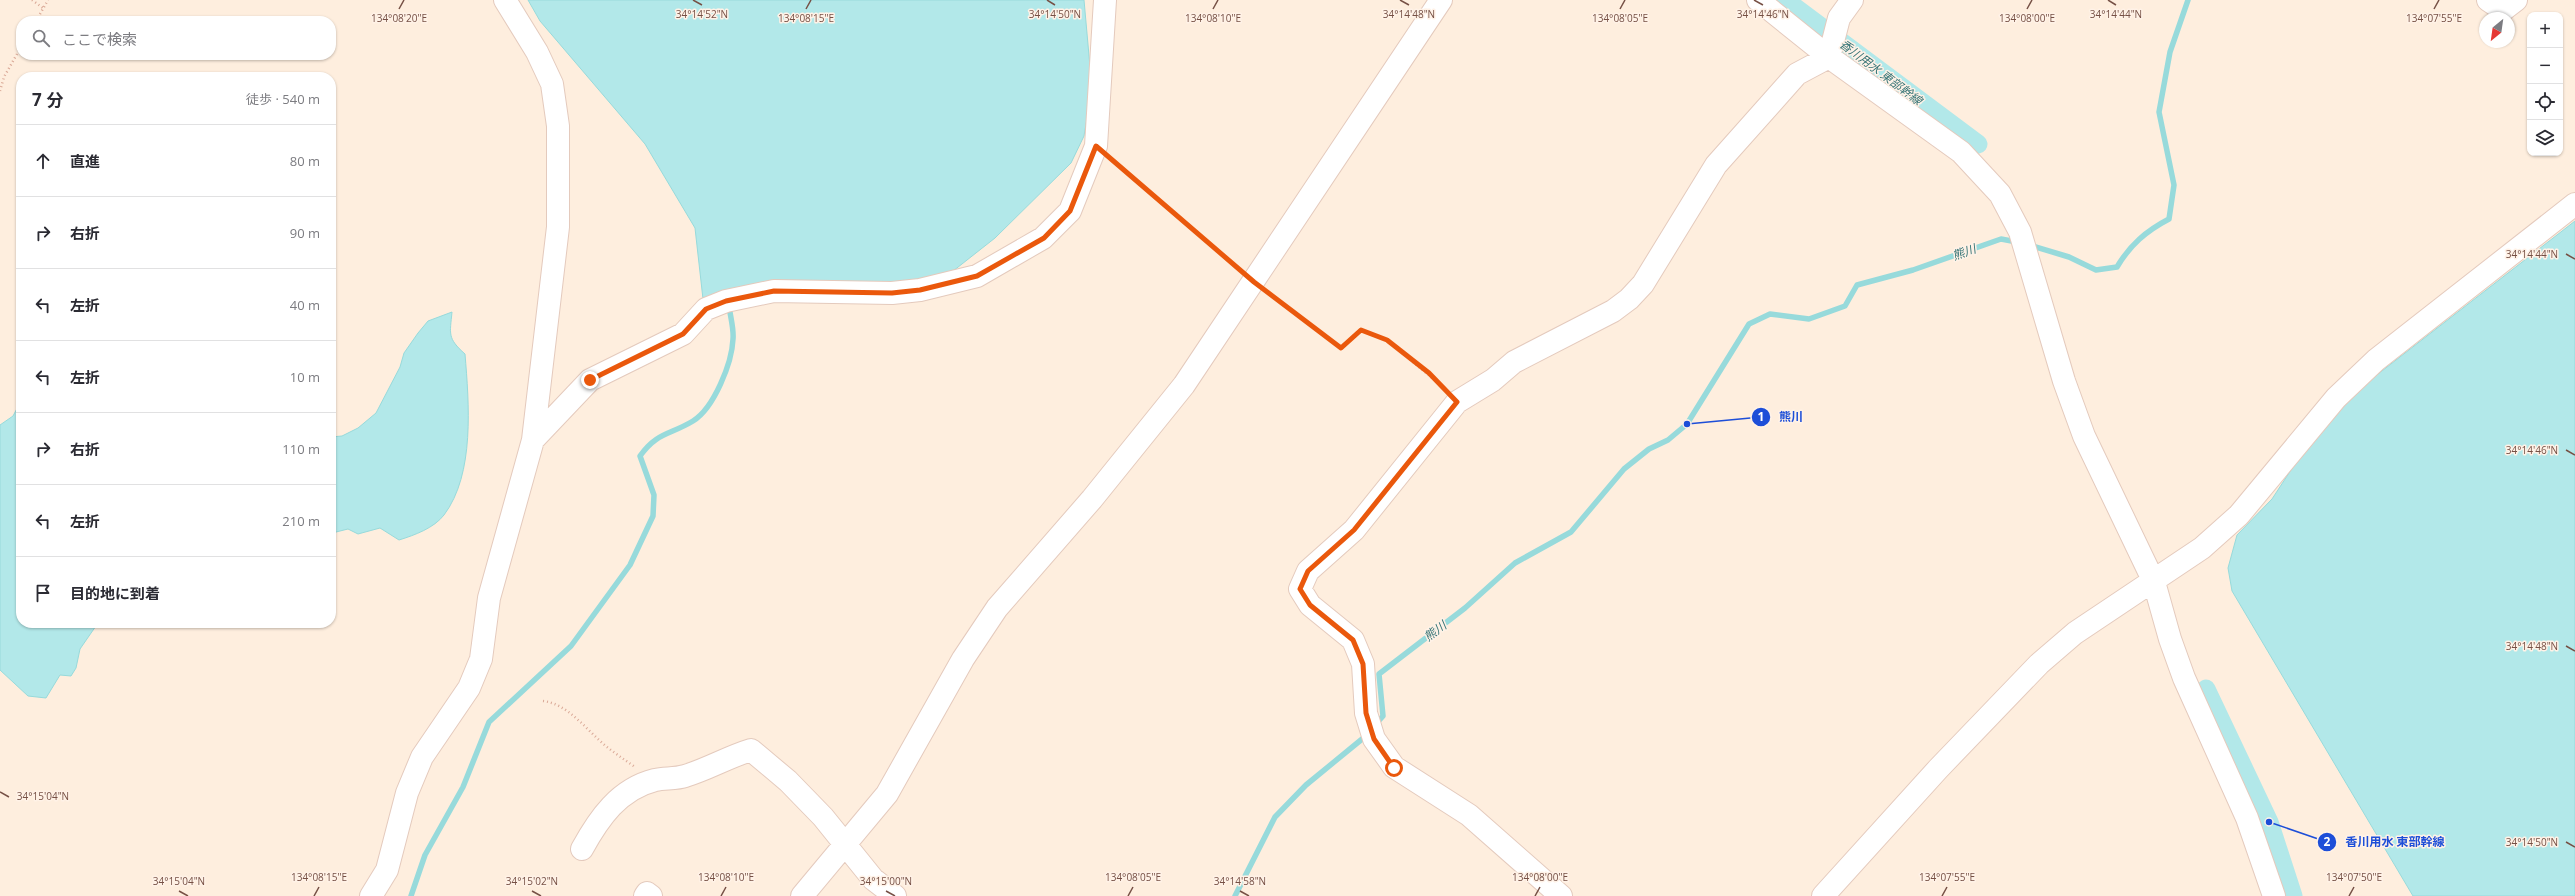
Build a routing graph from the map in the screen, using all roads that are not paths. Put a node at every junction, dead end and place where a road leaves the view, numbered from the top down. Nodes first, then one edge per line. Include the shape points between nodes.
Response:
1 (505, 0) edge
2 (1105, 0) edge
3 (1441, 0) edge
4 (1758, 0) edge
5 (1852, 0) edge
6 (2488, 0) edge
7 (2516, 0) edge
8 (1829, 57) junction
9 (2575, 204) edge
10 (533, 440) junction
11 (2154, 582) junction
12 (846, 844) junction
13 (582, 849) dead end
14 (372, 896) edge
15 (645, 896) edge
16 (651, 896) edge
17 (802, 896) edge
18 (895, 896) edge
19 (1561, 896) edge
20 (1823, 896) edge
21 (2274, 896) edge

1 - 10 street via 537,52 552,84 558,126 558,227
2 - 10 street via 1096,146 1070,211 1044,238 977,276 920,290 892,293 774,291 726,301 706,309 683,334 590,380
3 - 12 street via 1184,385 1092,499 997,608 963,659 887,794
4 - 8 street
5 - 8 street via 1839,18
6 - 7 street via 2503,10
8 - 11 street via 1961,152 2000,194 2020,232 2064,381 2084,436
8 - 19 street via 1797,74 1728,149 1643,284 1629,299 1613,311 1514,362 1493,380 1457,402 1354,530 1308,571 1300,589 1310,605 1353,640 1363,664 1366,713 1372,730 1394,768 1469,815
9 - 11 street via 2376,360 2336,398 2239,515 2202,548
10 - 14 street via 490,598 481,659 469,688 422,758 407,793 387,870
11 - 20 street via 2075,633 2039,664 1938,769
11 - 21 street via 2184,678 2247,818
12 - 13 street via 788,781 751,750 727,757 685,777 655,780 629,791 600,817
12 - 17 street
12 - 18 street via 873,879
15 - 16 street via 648,893

